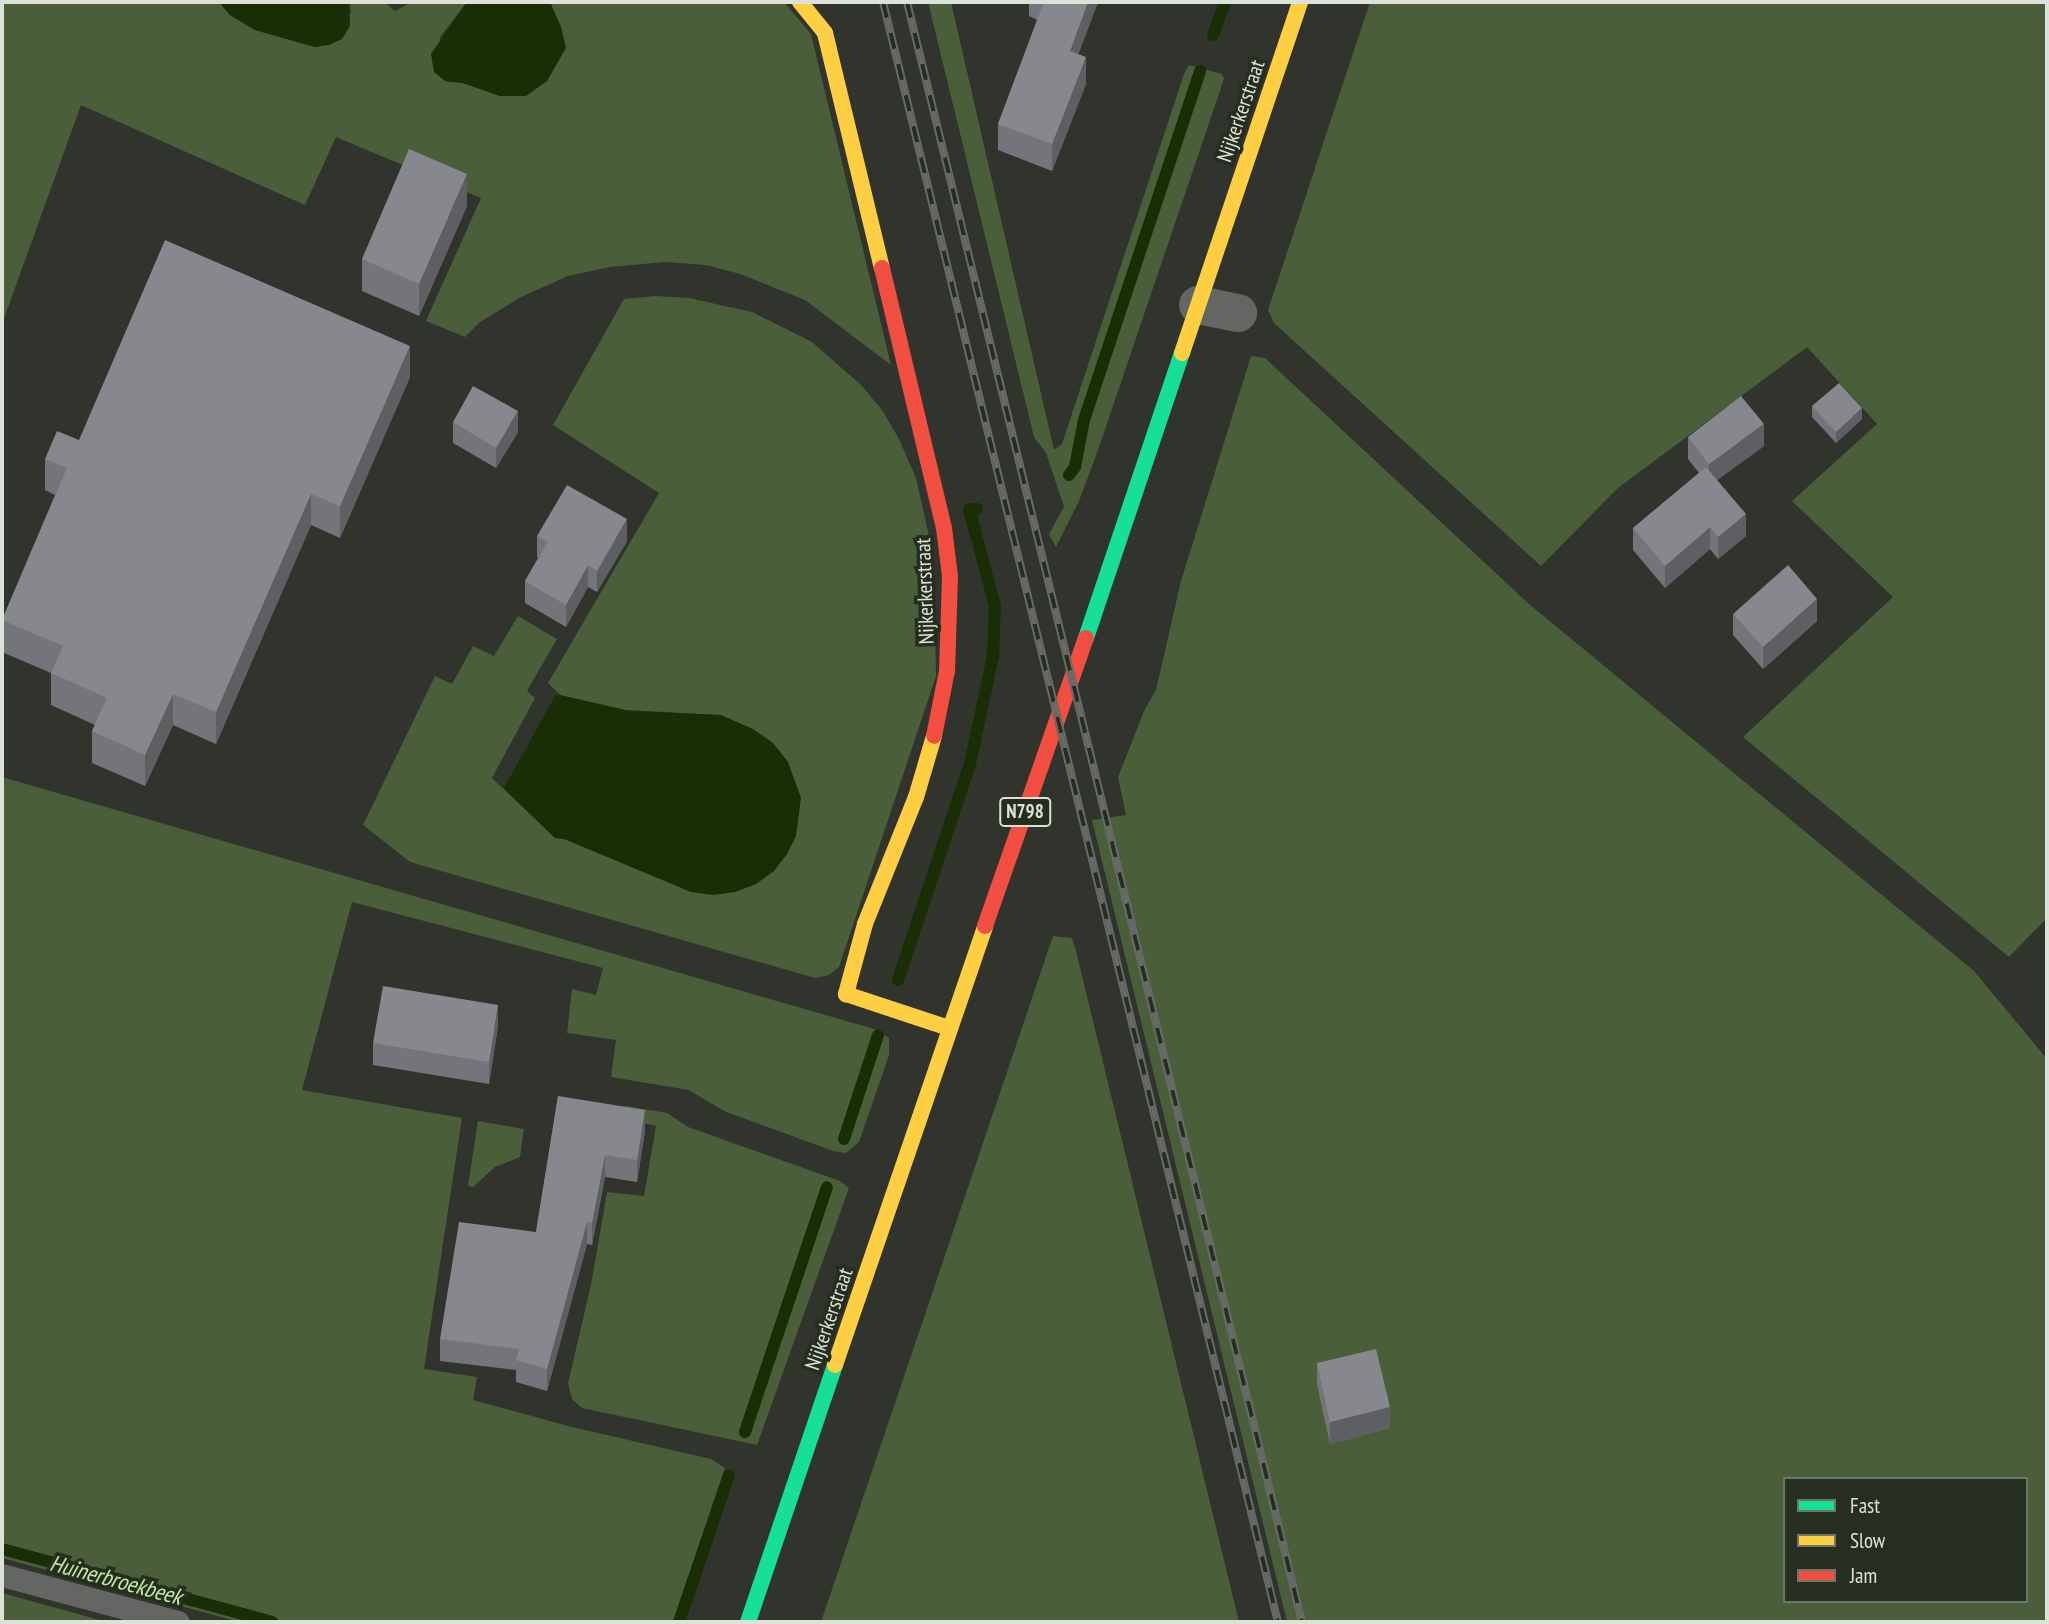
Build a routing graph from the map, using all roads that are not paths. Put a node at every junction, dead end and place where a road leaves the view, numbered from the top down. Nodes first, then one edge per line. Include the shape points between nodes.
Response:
1 (800, 2) edge
2 (1300, 2) edge
3 (1198, 305) junction
4 (1238, 313) dead end
5 (949, 1028) junction
6 (2, 1575) edge
7 (178, 1622) edge
8 (748, 1622) edge

1 - 5 main road, Nijkerkerstraat via 825,33 944,528 950,576 947,671 934,738 916,797 865,924 846,994
2 - 3 main road, Nijkerkerstraat / N798
3 - 4 street
3 - 5 main road, Nijkerkerstraat / N798
5 - 8 main road, Nijkerkerstraat / N798
6 - 7 lane

